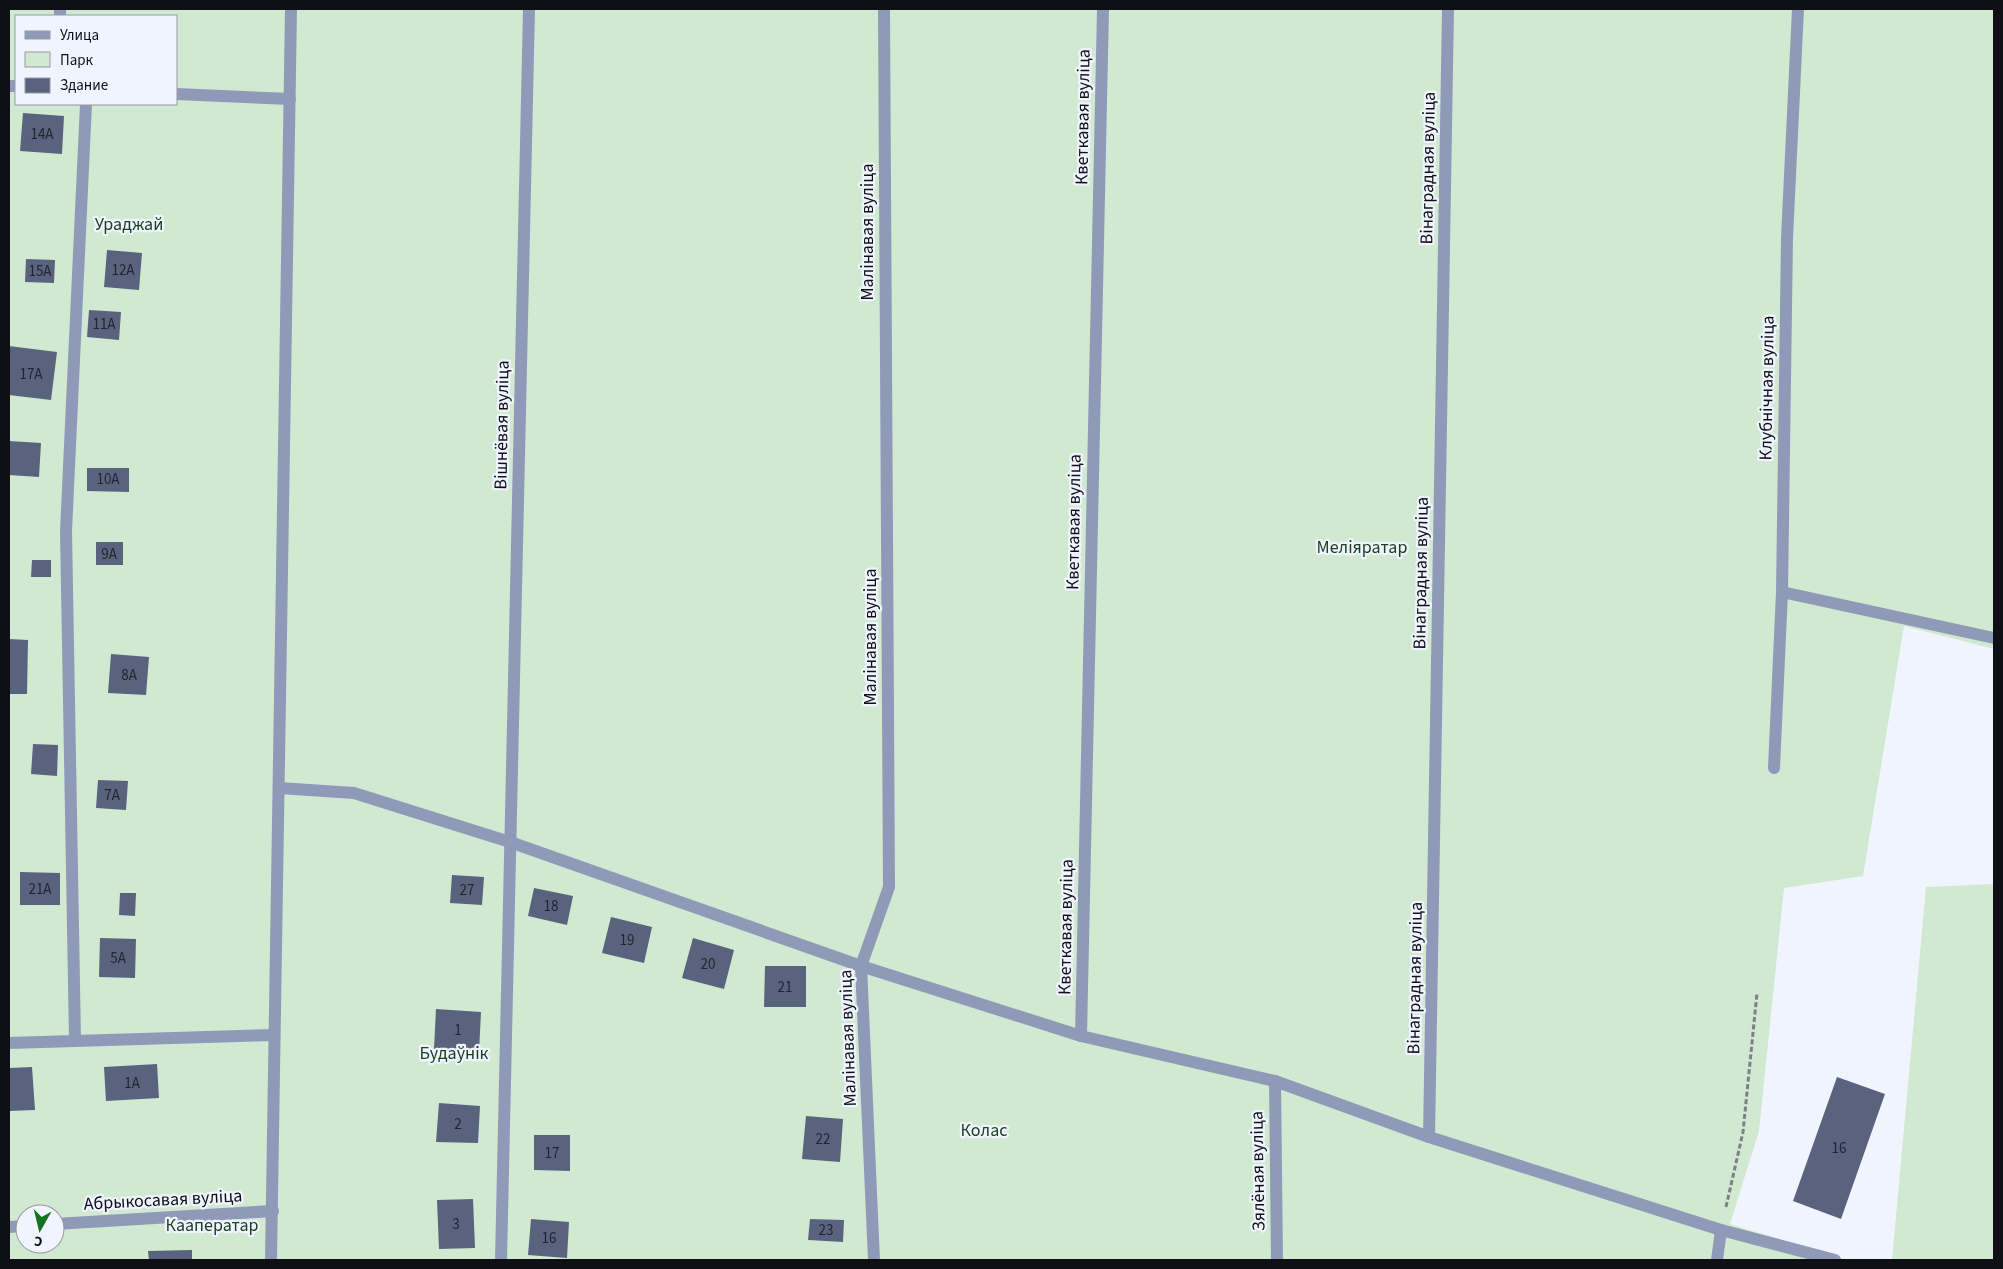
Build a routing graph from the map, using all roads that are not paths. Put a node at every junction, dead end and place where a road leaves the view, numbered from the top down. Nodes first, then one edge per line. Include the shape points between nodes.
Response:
1 (291, 9) edge
2 (530, 9) edge
3 (884, 9) edge
4 (1103, 9) edge
5 (1448, 9) edge
6 (1798, 9) edge
7 (178, 94) edge
8 (290, 99) junction
9 (86, 105) edge
10 (1782, 592) junction
11 (1994, 638) edge
12 (1774, 768) dead end
13 (280, 788) junction
14 (510, 842) junction
15 (861, 966) junction
16 (274, 1035) junction
17 (1081, 1036) junction
18 (75, 1040) junction
19 (9, 1043) edge
20 (1275, 1081) junction
21 (1429, 1137) junction
22 (273, 1211) junction
23 (65, 1223) edge
24 (1721, 1230) junction
25 (272, 1260) edge
26 (501, 1260) edge
27 (874, 1260) edge
28 (1277, 1260) edge
29 (1717, 1260) edge
30 (1835, 1260) edge

1 - 8 street
2 - 14 street, Вішнёвая вуліца
3 - 15 street, Малінавая вуліца via 889,887
4 - 17 street, Кветкавая вуліца
5 - 21 street, Вінаградная вуліца
6 - 10 street, Клубнічная вуліца via 1787,238
7 - 8 street
8 - 13 street
9 - 18 street via 66,531
10 - 11 street
10 - 12 street, Клубнічная вуліца
13 - 14 street via 354,794
13 - 16 street
14 - 15 street
14 - 26 street, Вішнёвая вуліца
15 - 17 street
15 - 27 street, Малінавая вуліца
16 - 18 street
16 - 22 street
17 - 20 street
18 - 19 street
20 - 21 street
20 - 28 street, Зялёная вуліца
21 - 24 street
22 - 23 street, Абрыкосавая вуліца
22 - 25 street
24 - 29 street
24 - 30 street

